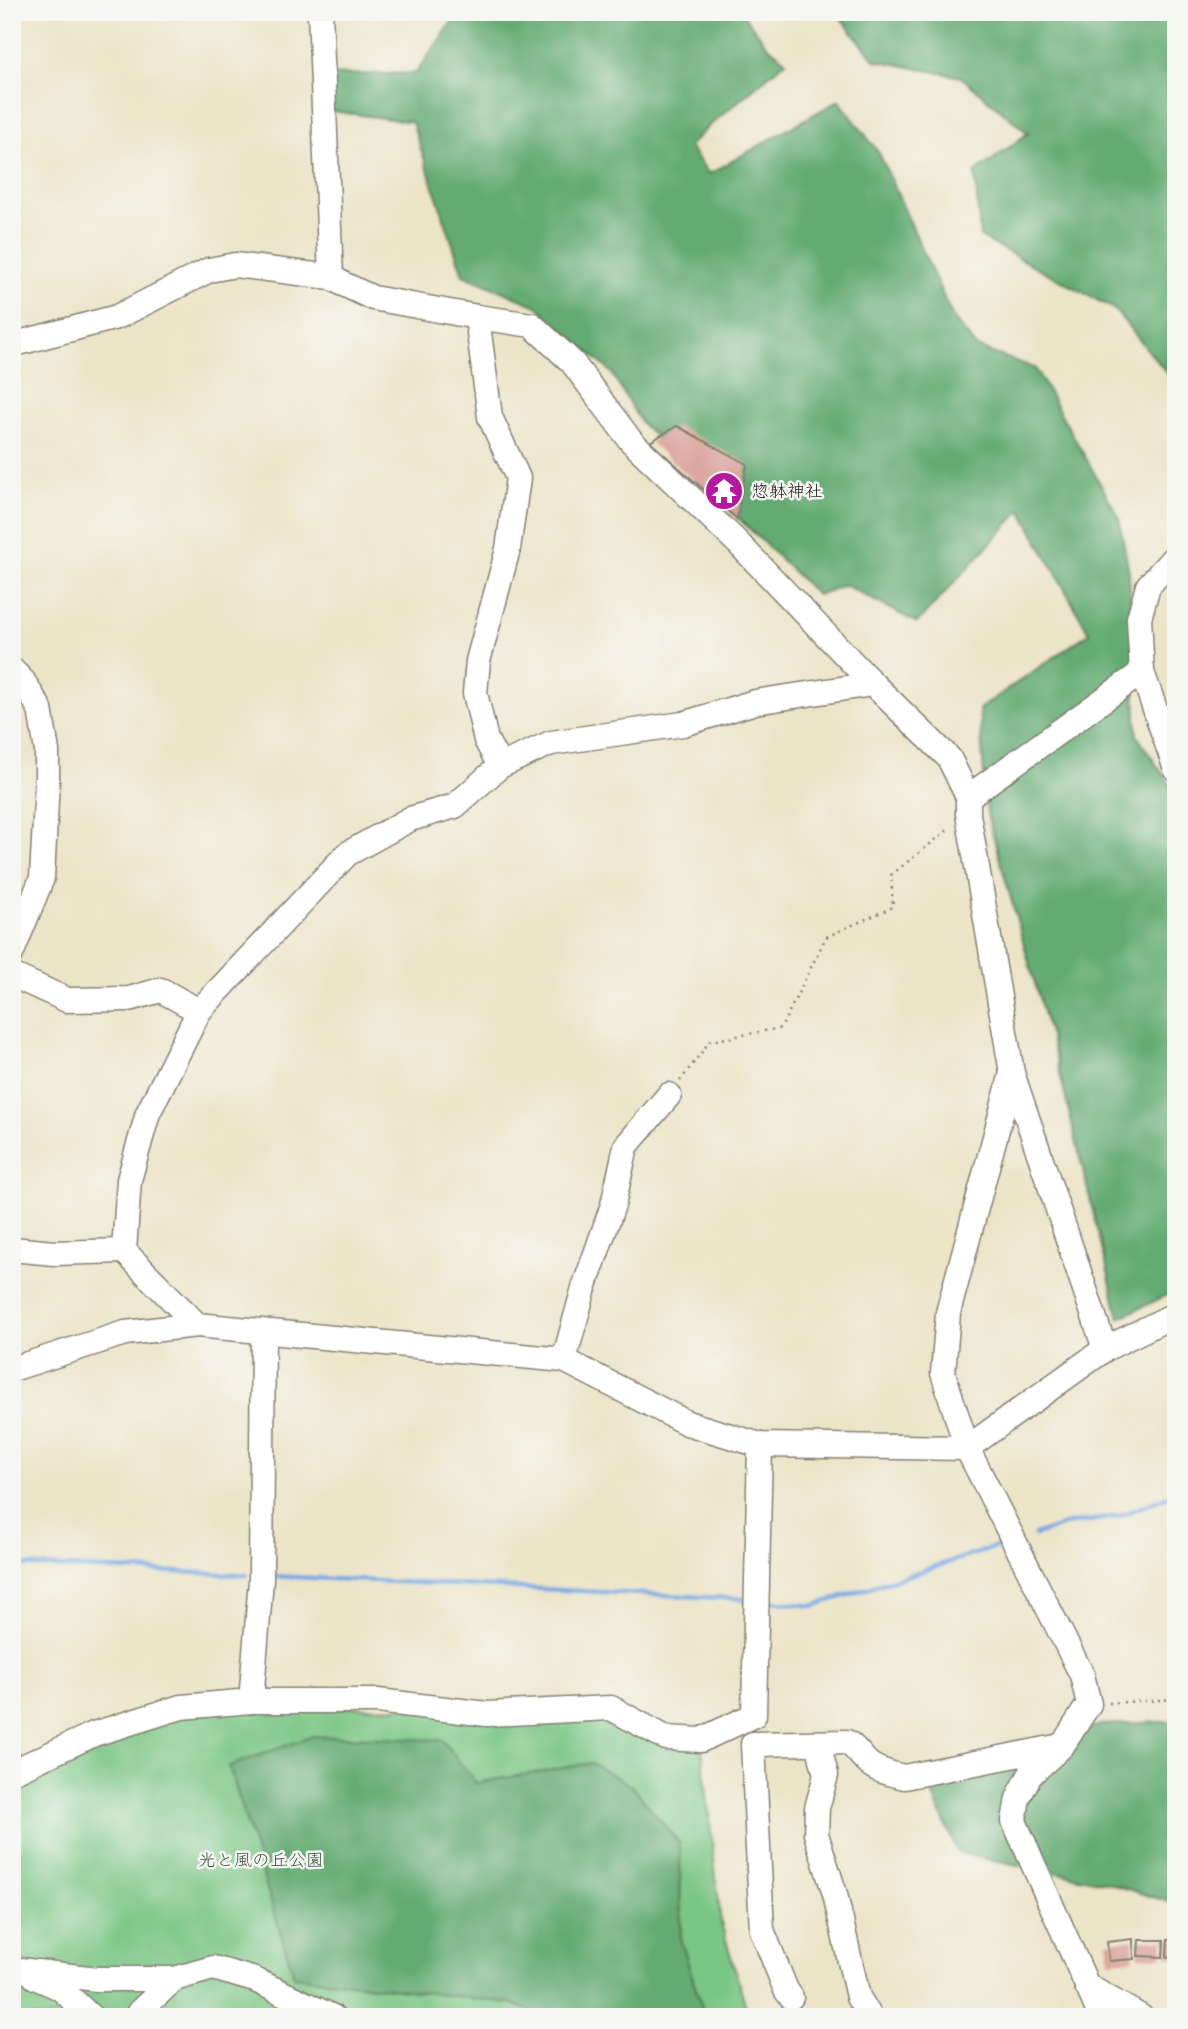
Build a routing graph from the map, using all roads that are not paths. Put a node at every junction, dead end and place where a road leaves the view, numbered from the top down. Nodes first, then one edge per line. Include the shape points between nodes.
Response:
1 (320, 12) edge
2 (331, 276) junction
3 (477, 317) junction
4 (12, 346) edge
5 (1176, 555) edge
6 (12, 670) edge
7 (1142, 672) junction
8 (873, 684) junction
9 (500, 766) junction
10 (1176, 769) edge
11 (968, 805) junction
12 (12, 952) edge
13 (12, 975) edge
14 (199, 1011) junction
15 (1012, 1073) junction
16 (668, 1095) road end
17 (12, 1249) edge
18 (124, 1251) junction
19 (1176, 1314) edge
20 (197, 1325) junction
21 (263, 1332) junction
22 (1105, 1349) junction
23 (564, 1360) junction
24 (12, 1369) edge
25 (760, 1445) junction
26 (967, 1448) junction
27 (251, 1701) junction
28 (818, 1743) junction
29 (1062, 1746) junction
30 (12, 1772) edge
31 (16, 1970) edge
32 (174, 1979) junction
33 (1087, 1986) junction
34 (791, 1997) dead end
35 (91, 2017) edge
36 (138, 2017) edge
37 (333, 2017) edge
38 (870, 2017) edge
39 (1101, 2017) edge
40 (1141, 2017) edge

1 - 2 street
2 - 3 street via 373,298
2 - 4 street via 235,265 209,270 117,317
3 - 8 street via 532,325 572,362 631,441 738,543
3 - 9 street via 491,416 518,478 508,549 478,661 475,693 486,740
5 - 7 street via 1145,596 1139,618
6 - 12 street via 40,709 47,751 42,878
7 - 10 street
7 - 11 street
8 - 9 street via 755,702 684,724 551,743
8 - 11 street via 949,758
9 - 14 street via 455,806 410,819 347,854
11 - 15 street
13 - 14 street via 67,1000 129,999 161,990
14 - 18 street via 148,1113 129,1180
15 - 22 street
15 - 26 street via 948,1313 943,1373
16 - 23 street via 626,1146 613,1205
17 - 18 street
18 - 20 street
19 - 22 street
20 - 21 street
20 - 24 street via 125,1333
21 - 23 street
21 - 27 street via 261,1580
22 - 26 street
23 - 25 street via 687,1423
25 - 26 street
25 - 27 street via 754,1715 701,1740 666,1738 611,1708 487,1714 378,1702
26 - 29 street via 1083,1675 1089,1704
27 - 30 street via 181,1707 94,1734
28 - 29 street via 847,1742 868,1763 904,1777
28 - 34 street via 753,1744 762,1930
28 - 38 street via 826,1775 816,1834 858,1997
29 - 33 street via 1030,1775 1018,1798 1014,1821
31 - 32 street via 97,1979
31 - 35 street via 60,1988
32 - 36 street
32 - 37 street via 214,1968 255,1980
33 - 39 street
33 - 40 street

